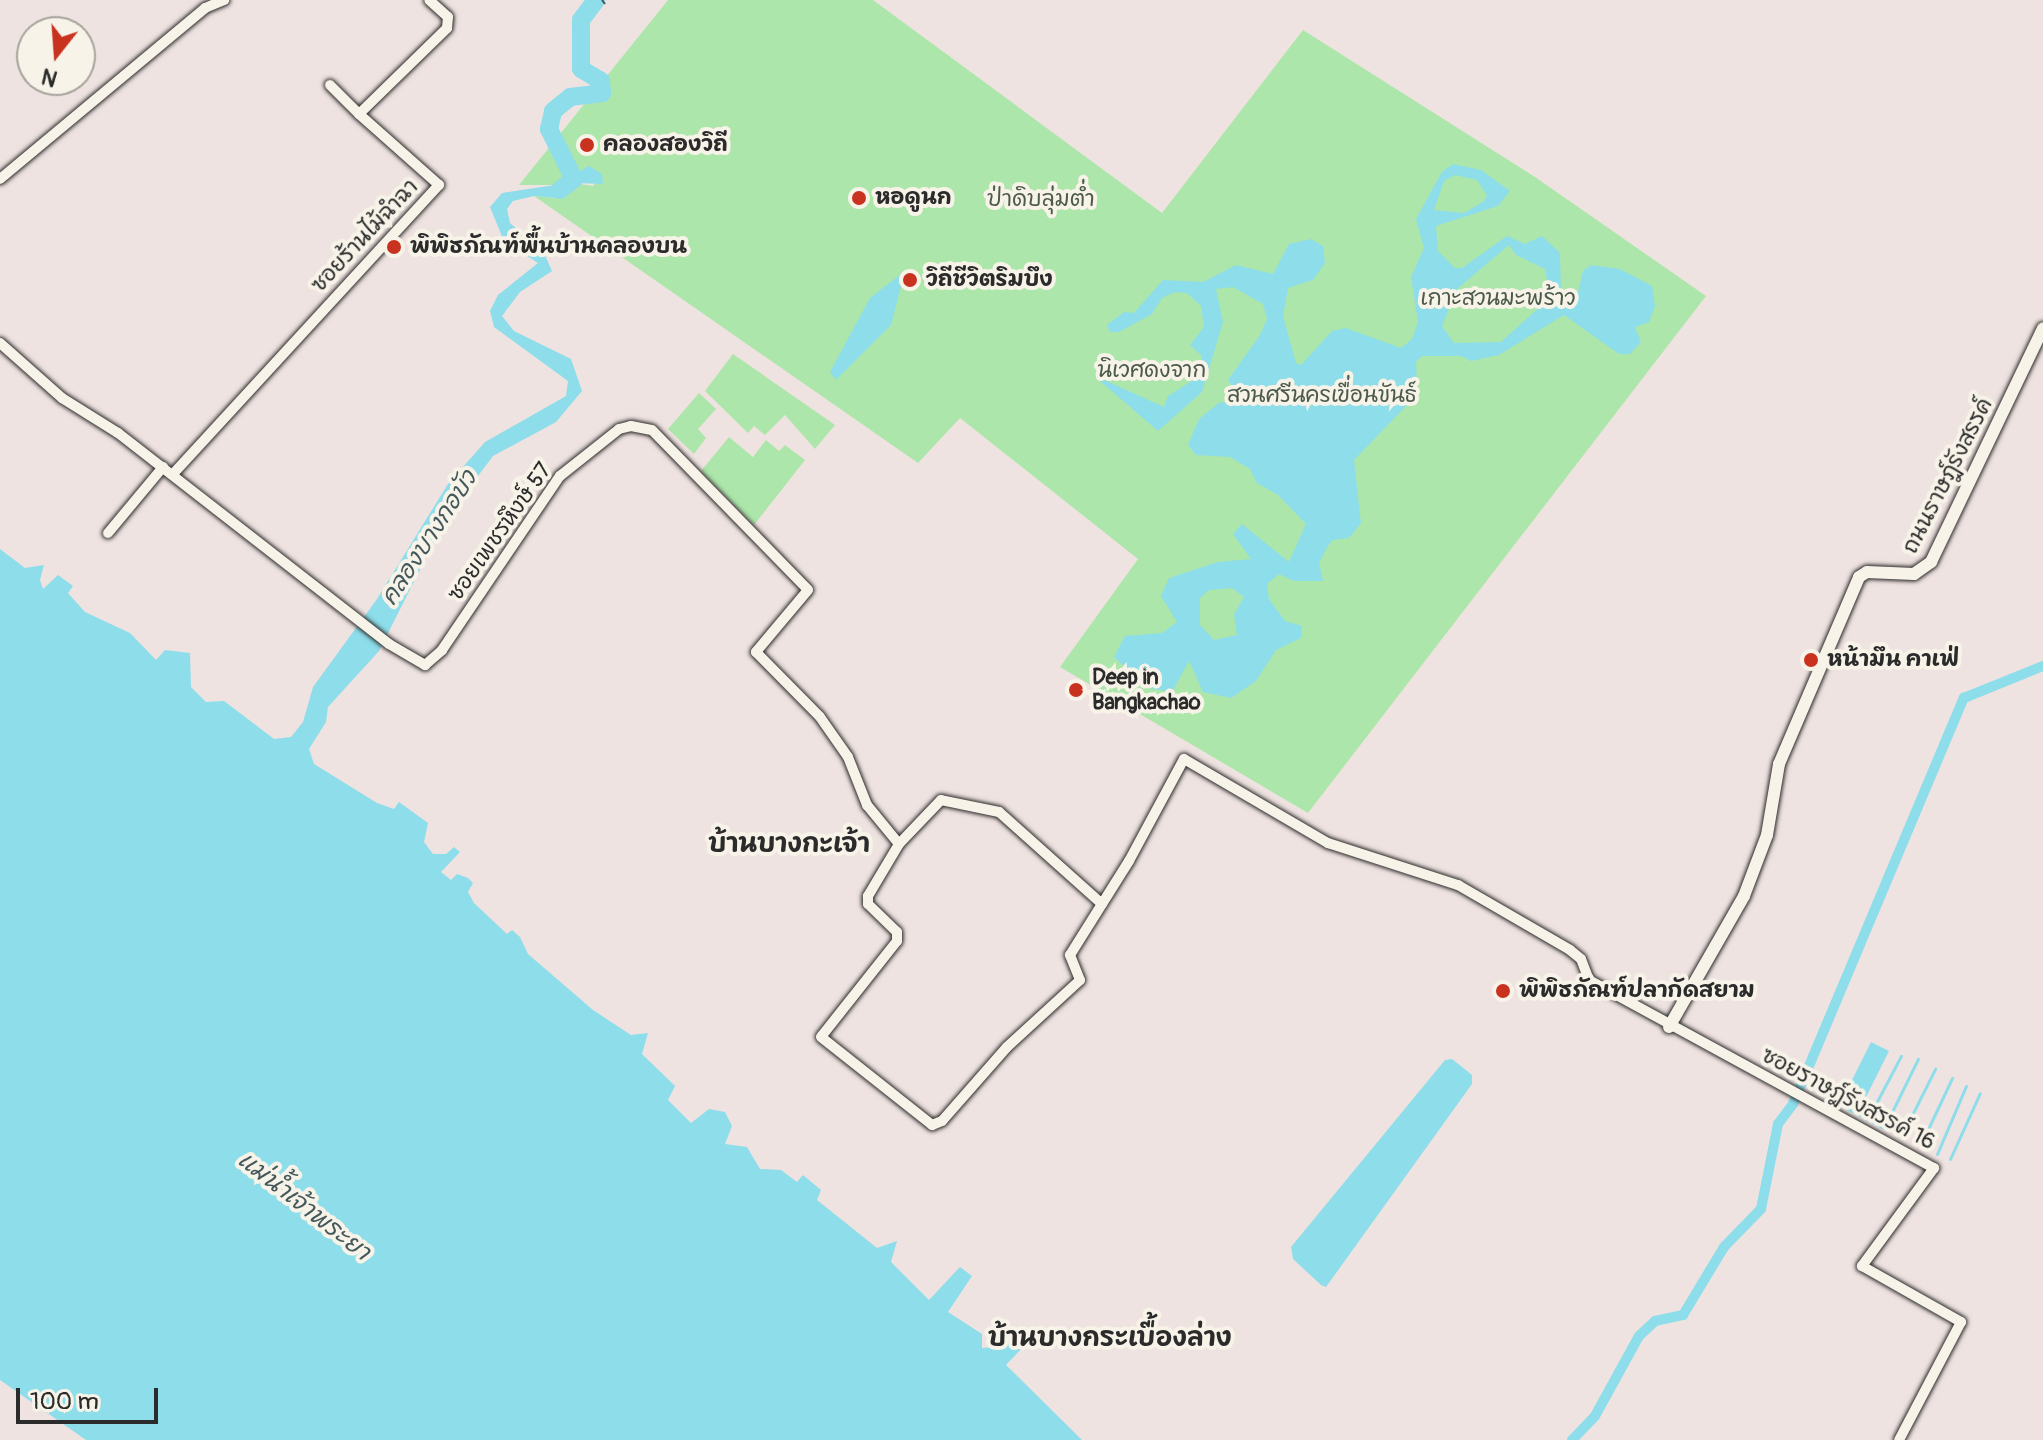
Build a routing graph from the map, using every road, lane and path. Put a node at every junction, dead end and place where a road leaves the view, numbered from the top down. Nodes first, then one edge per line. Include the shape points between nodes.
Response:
1 (224, 0) edge
2 (429, 0) edge
3 (330, 85) dead end
4 (359, 114) junction
5 (0, 179) edge
6 (2043, 328) edge
7 (0, 343) edge
8 (163, 467) junction
9 (173, 474) junction
10 (108, 533) dead end
11 (899, 844) junction
12 (1102, 904) junction
13 (1669, 1027) junction
14 (1899, 1440) edge

1 - 5 street via 205,8
2 - 4 street via 448,17 447,28
3 - 4 street
4 - 9 street, ซอยร้านไม้ฉำฉา via 439,185
6 - 13 street, ถนนราษฎ์รังสรรค์ via 1931,562 1914,574 1867,572 1859,577 1779,764 1767,835 1744,896
7 - 8 street, ซอยเพชรหึงษ์ 57 via 62,398
8 - 9 street, ซอยเพชรหึงษ์ 57
8 - 10 street
9 - 11 street, ซอยเพชรหึงษ์ 57 via 418,663 433,661 560,476 619,429 644,426 808,590 756,652 820,717 848,757 867,805
11 - 12 street via 941,800 989,806
11 - 12 street via 868,896 868,904 897,932 897,941 821,1037 932,1125 942,1121 1007,1047 1080,980 1070,955
12 - 13 street, ซอยราษฎ์รังสรรค์ 16 via 1184,759 1328,843 1458,885 1570,950 1581,959 1589,980
13 - 14 street, ซอยราษฎ์รังสรรค์ 16 via 1934,1168 1862,1266 1961,1322

